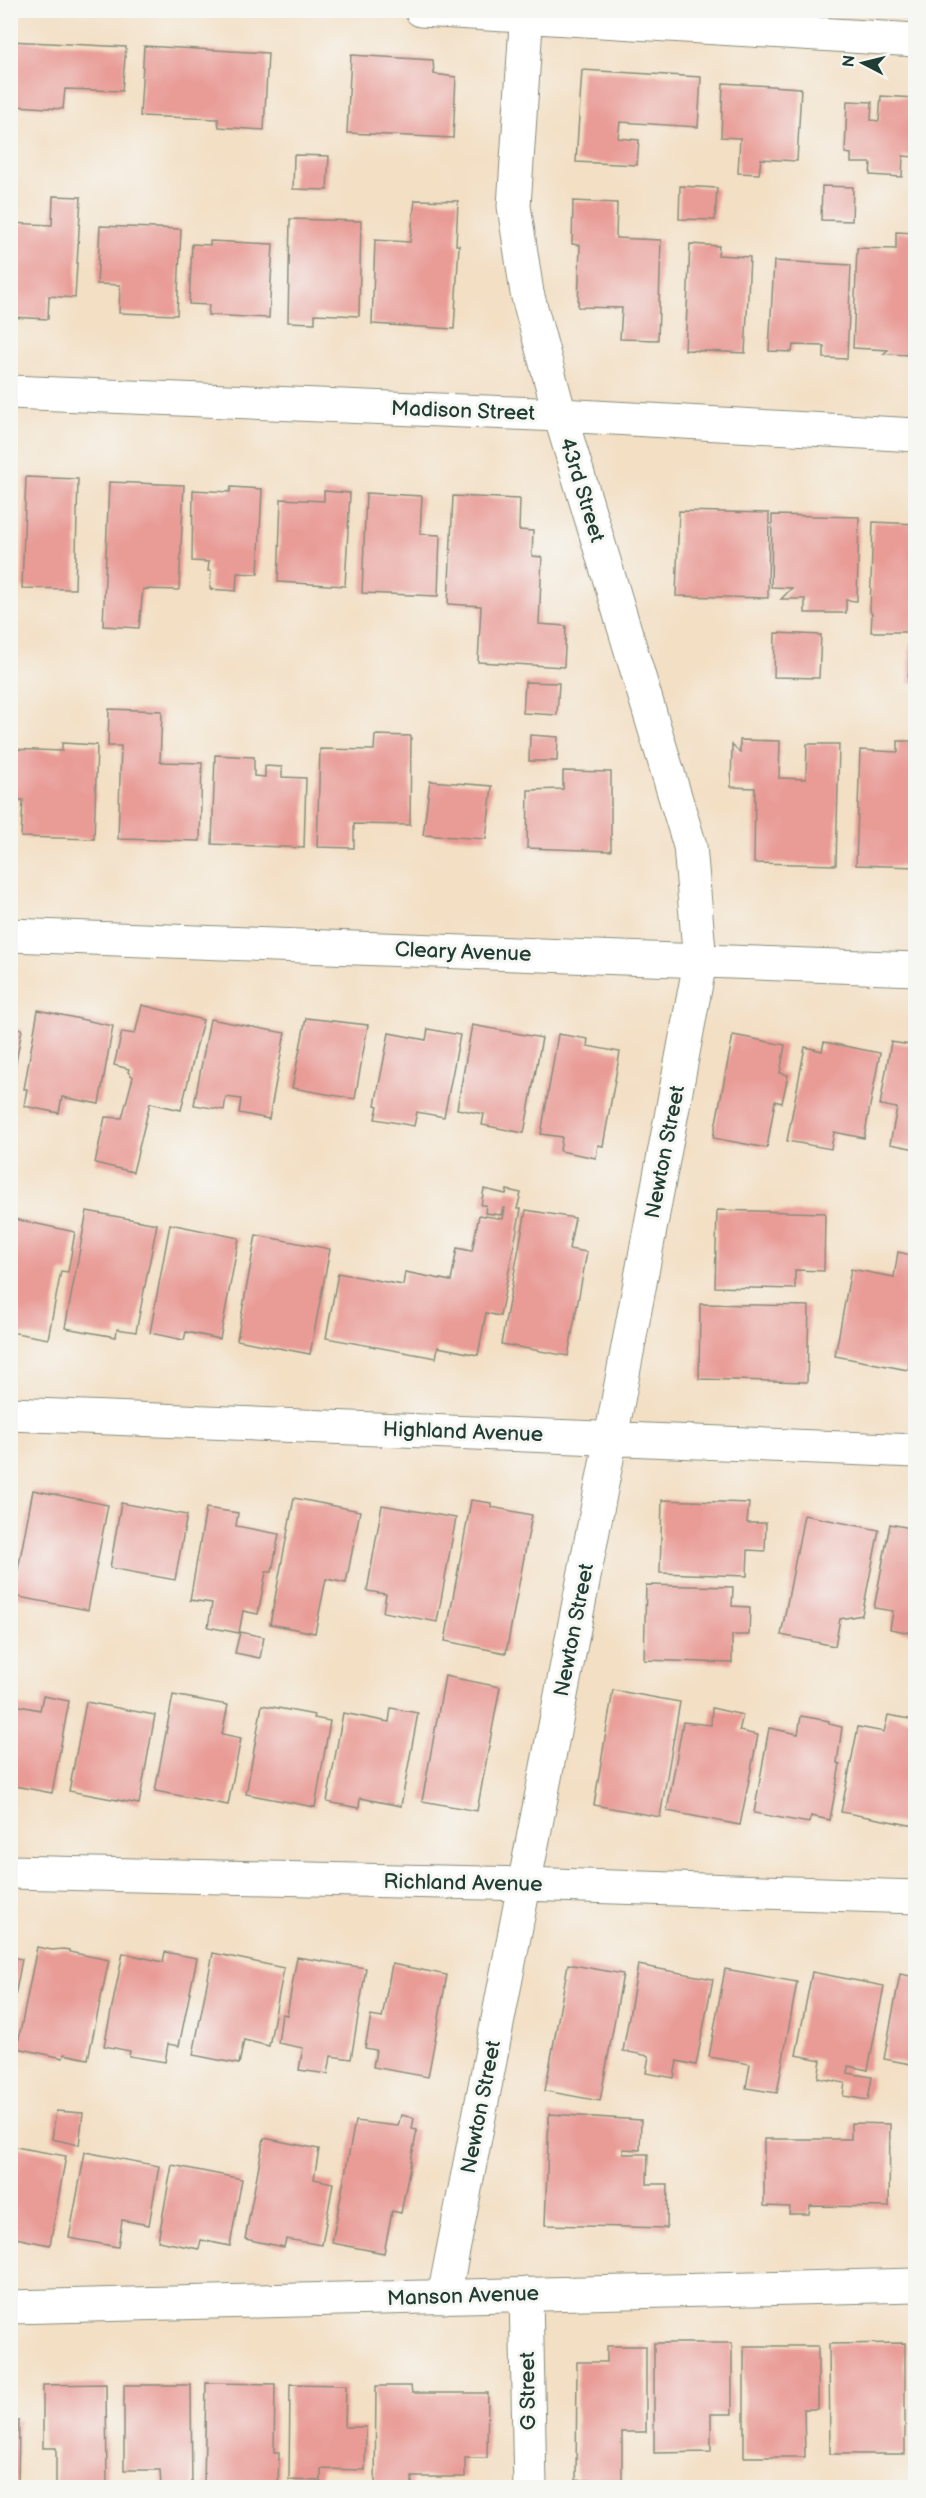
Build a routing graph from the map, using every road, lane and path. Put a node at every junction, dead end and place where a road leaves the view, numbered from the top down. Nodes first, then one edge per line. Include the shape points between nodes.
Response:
1 (421, 10) edge
2 (526, 14) edge
3 (915, 40) edge
4 (10, 392) edge
5 (560, 415) junction
6 (915, 435) edge
7 (10, 934) edge
8 (700, 962) junction
9 (915, 969) edge
10 (10, 1414) edge
11 (611, 1438) junction
12 (915, 1451) edge
13 (10, 1872) edge
14 (524, 1884) junction
15 (915, 1897) edge
16 (915, 2285) edge
17 (526, 2294) junction
18 (444, 2297) junction
19 (10, 2307) edge
20 (530, 2487) edge

1 - 2 street
2 - 3 street
2 - 5 street, 43rd Street via 514,206 527,293
4 - 5 street, Madison Street
5 - 6 street, Madison Street
5 - 8 street, 43rd Street via 690,846
7 - 8 street, Cleary Avenue
8 - 9 street, Cleary Avenue
8 - 11 street, Newton Street
10 - 11 street, Highland Avenue
11 - 12 street, Highland Avenue
11 - 14 street, Newton Street
13 - 14 street, Richland Avenue
14 - 15 street, Richland Avenue
14 - 18 street, Newton Street
16 - 17 street, Manson Avenue
17 - 18 street, Manson Avenue
17 - 20 street, G Street
18 - 19 street, Manson Avenue

